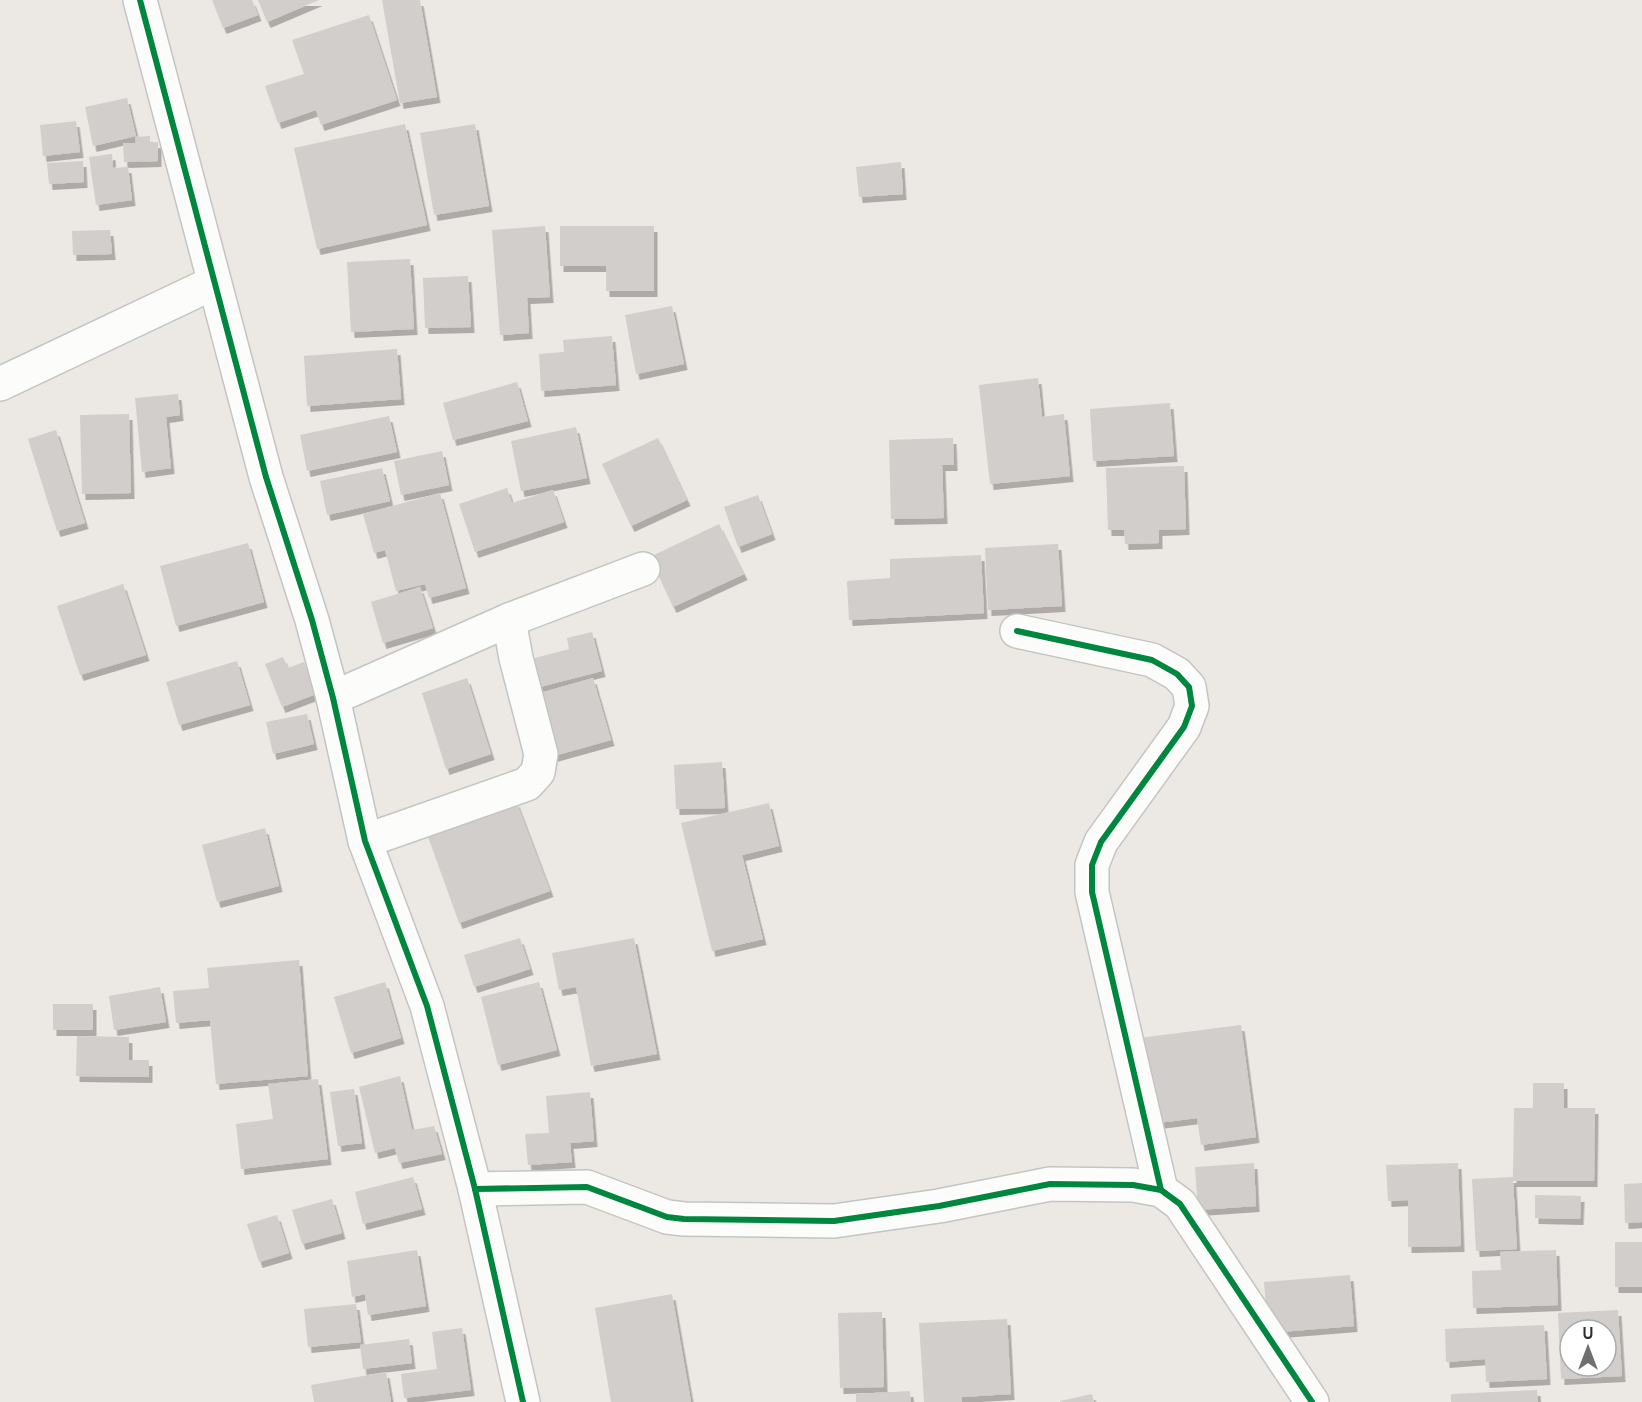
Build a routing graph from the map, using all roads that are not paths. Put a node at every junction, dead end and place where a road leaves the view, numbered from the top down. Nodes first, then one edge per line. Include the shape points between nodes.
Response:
1 (140, 0) edge
2 (213, 283) junction
3 (0, 384) edge
4 (644, 569) dead end
5 (509, 620) junction
6 (1017, 632) dead end
7 (333, 698) junction
8 (365, 841) junction
9 (476, 1189) junction
10 (1161, 1190) junction
11 (523, 1402) edge
12 (1312, 1402) edge

1 - 2 street
2 - 3 street
2 - 7 street
4 - 5 street
5 - 7 street
5 - 8 street via 541,754 538,772 527,784
6 - 10 street via 1152,660 1177,674 1189,687 1192,706 1185,727 1101,842 1092,865 1092,892
7 - 8 street
8 - 9 street via 427,1006
9 - 10 street via 587,1187 667,1217 834,1221 1050,1184 1133,1185
9 - 11 street
10 - 12 street via 1180,1204

